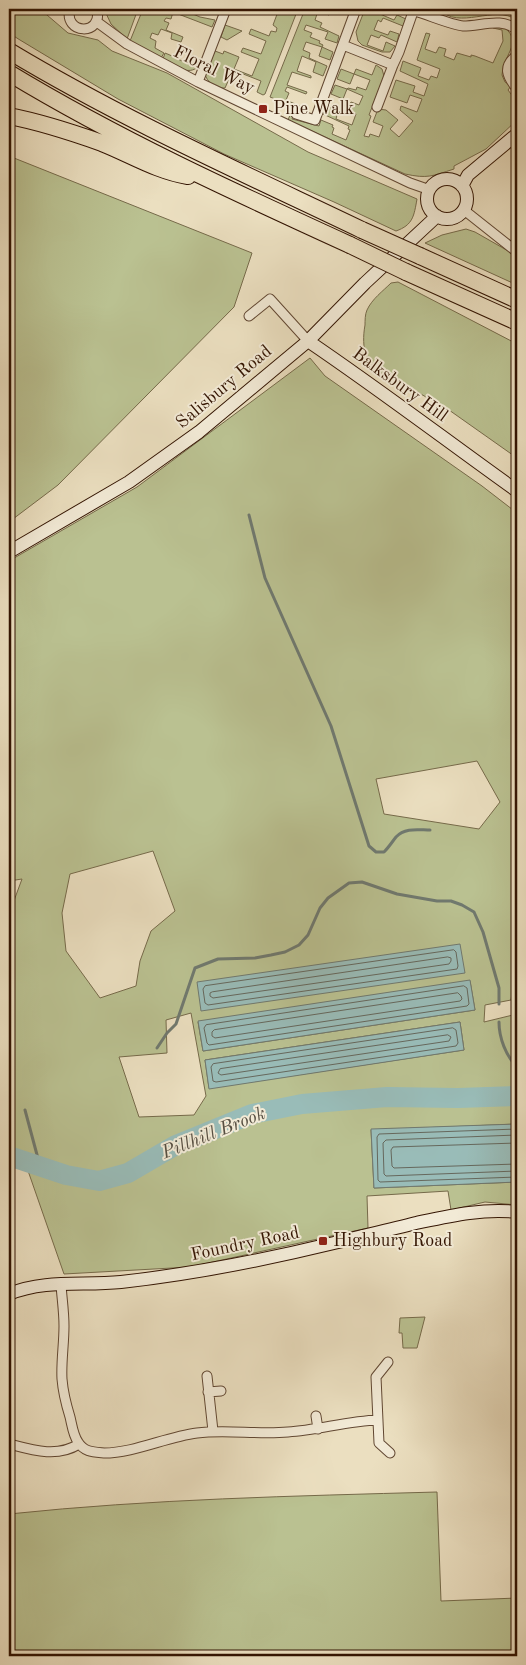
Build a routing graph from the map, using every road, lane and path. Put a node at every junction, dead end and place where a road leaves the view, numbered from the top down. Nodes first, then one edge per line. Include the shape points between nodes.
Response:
1 (97, 9) edge
2 (226, 9) edge
3 (356, 9) edge
4 (67, 10) edge
5 (414, 10) edge
6 (97, 22) junction
7 (517, 30) edge
8 (343, 45) junction
9 (9, 50) edge
10 (517, 55) edge
11 (393, 65) junction
12 (9, 73) edge
13 (198, 82) junction
14 (517, 90) edge
15 (377, 107) dead end
16 (296, 114) dead end
17 (9, 116) edge
18 (517, 134) edge
19 (210, 180) junction
20 (462, 186) junction
21 (430, 190) junction
22 (464, 210) junction
23 (437, 216) junction
24 (517, 252) edge
25 (517, 300) edge
26 (249, 316) dead end
27 (517, 322) edge
28 (308, 341) junction
29 (517, 491) edge
30 (9, 552) edge
31 (517, 1212) edge
32 (60, 1285) junction
33 (9, 1294) edge
34 (388, 1362) dead end
35 (207, 1376) dead end
36 (221, 1391) dead end
37 (208, 1392) junction
38 (316, 1416) dead end
39 (378, 1420) junction
40 (318, 1429) junction
41 (213, 1431) junction
42 (9, 1444) edge
43 (79, 1444) junction
44 (390, 1453) dead end

1 - 6 street
2 - 13 street
3 - 8 street
4 - 6 street via 71,23 79,29 90,28
5 - 7 street via 462,26 502,23
5 - 11 street
6 - 13 street, Floral Way via 127,44
8 - 11 street
8 - 16 street via 315,120
9 - 25 highway, bridge via 177,142
10 - 14 street via 508,66 510,80
11 - 15 street
12 - 19 highway via 108,129
13 - 21 street, Floral Way
17 - 19 highway via 94,140 171,174
18 - 20 street via 468,175
19 - 27 highway, bridge
20 - 21 street via 445,180
20 - 22 street via 467,198
21 - 23 street via 429,207
22 - 23 street via 455,218
22 - 24 street
23 - 28 street, Salisbury Road
26 - 28 street, Balksbury Hill via 270,299
28 - 29 street, Balksbury Hill
28 - 30 street, Salisbury Road via 199,432 129,482
31 - 32 street, Foundry Road via 486,1211 441,1218 203,1272
32 - 33 street, Foundry Road via 44,1284
32 - 43 street via 64,1320 62,1379
34 - 39 street via 376,1377
35 - 37 street
36 - 37 street
37 - 41 street
38 - 40 street
39 - 40 street
39 - 44 street via 379,1443
40 - 41 street via 278,1433
41 - 43 street via 106,1453 87,1451
42 - 43 street via 51,1452 68,1450

